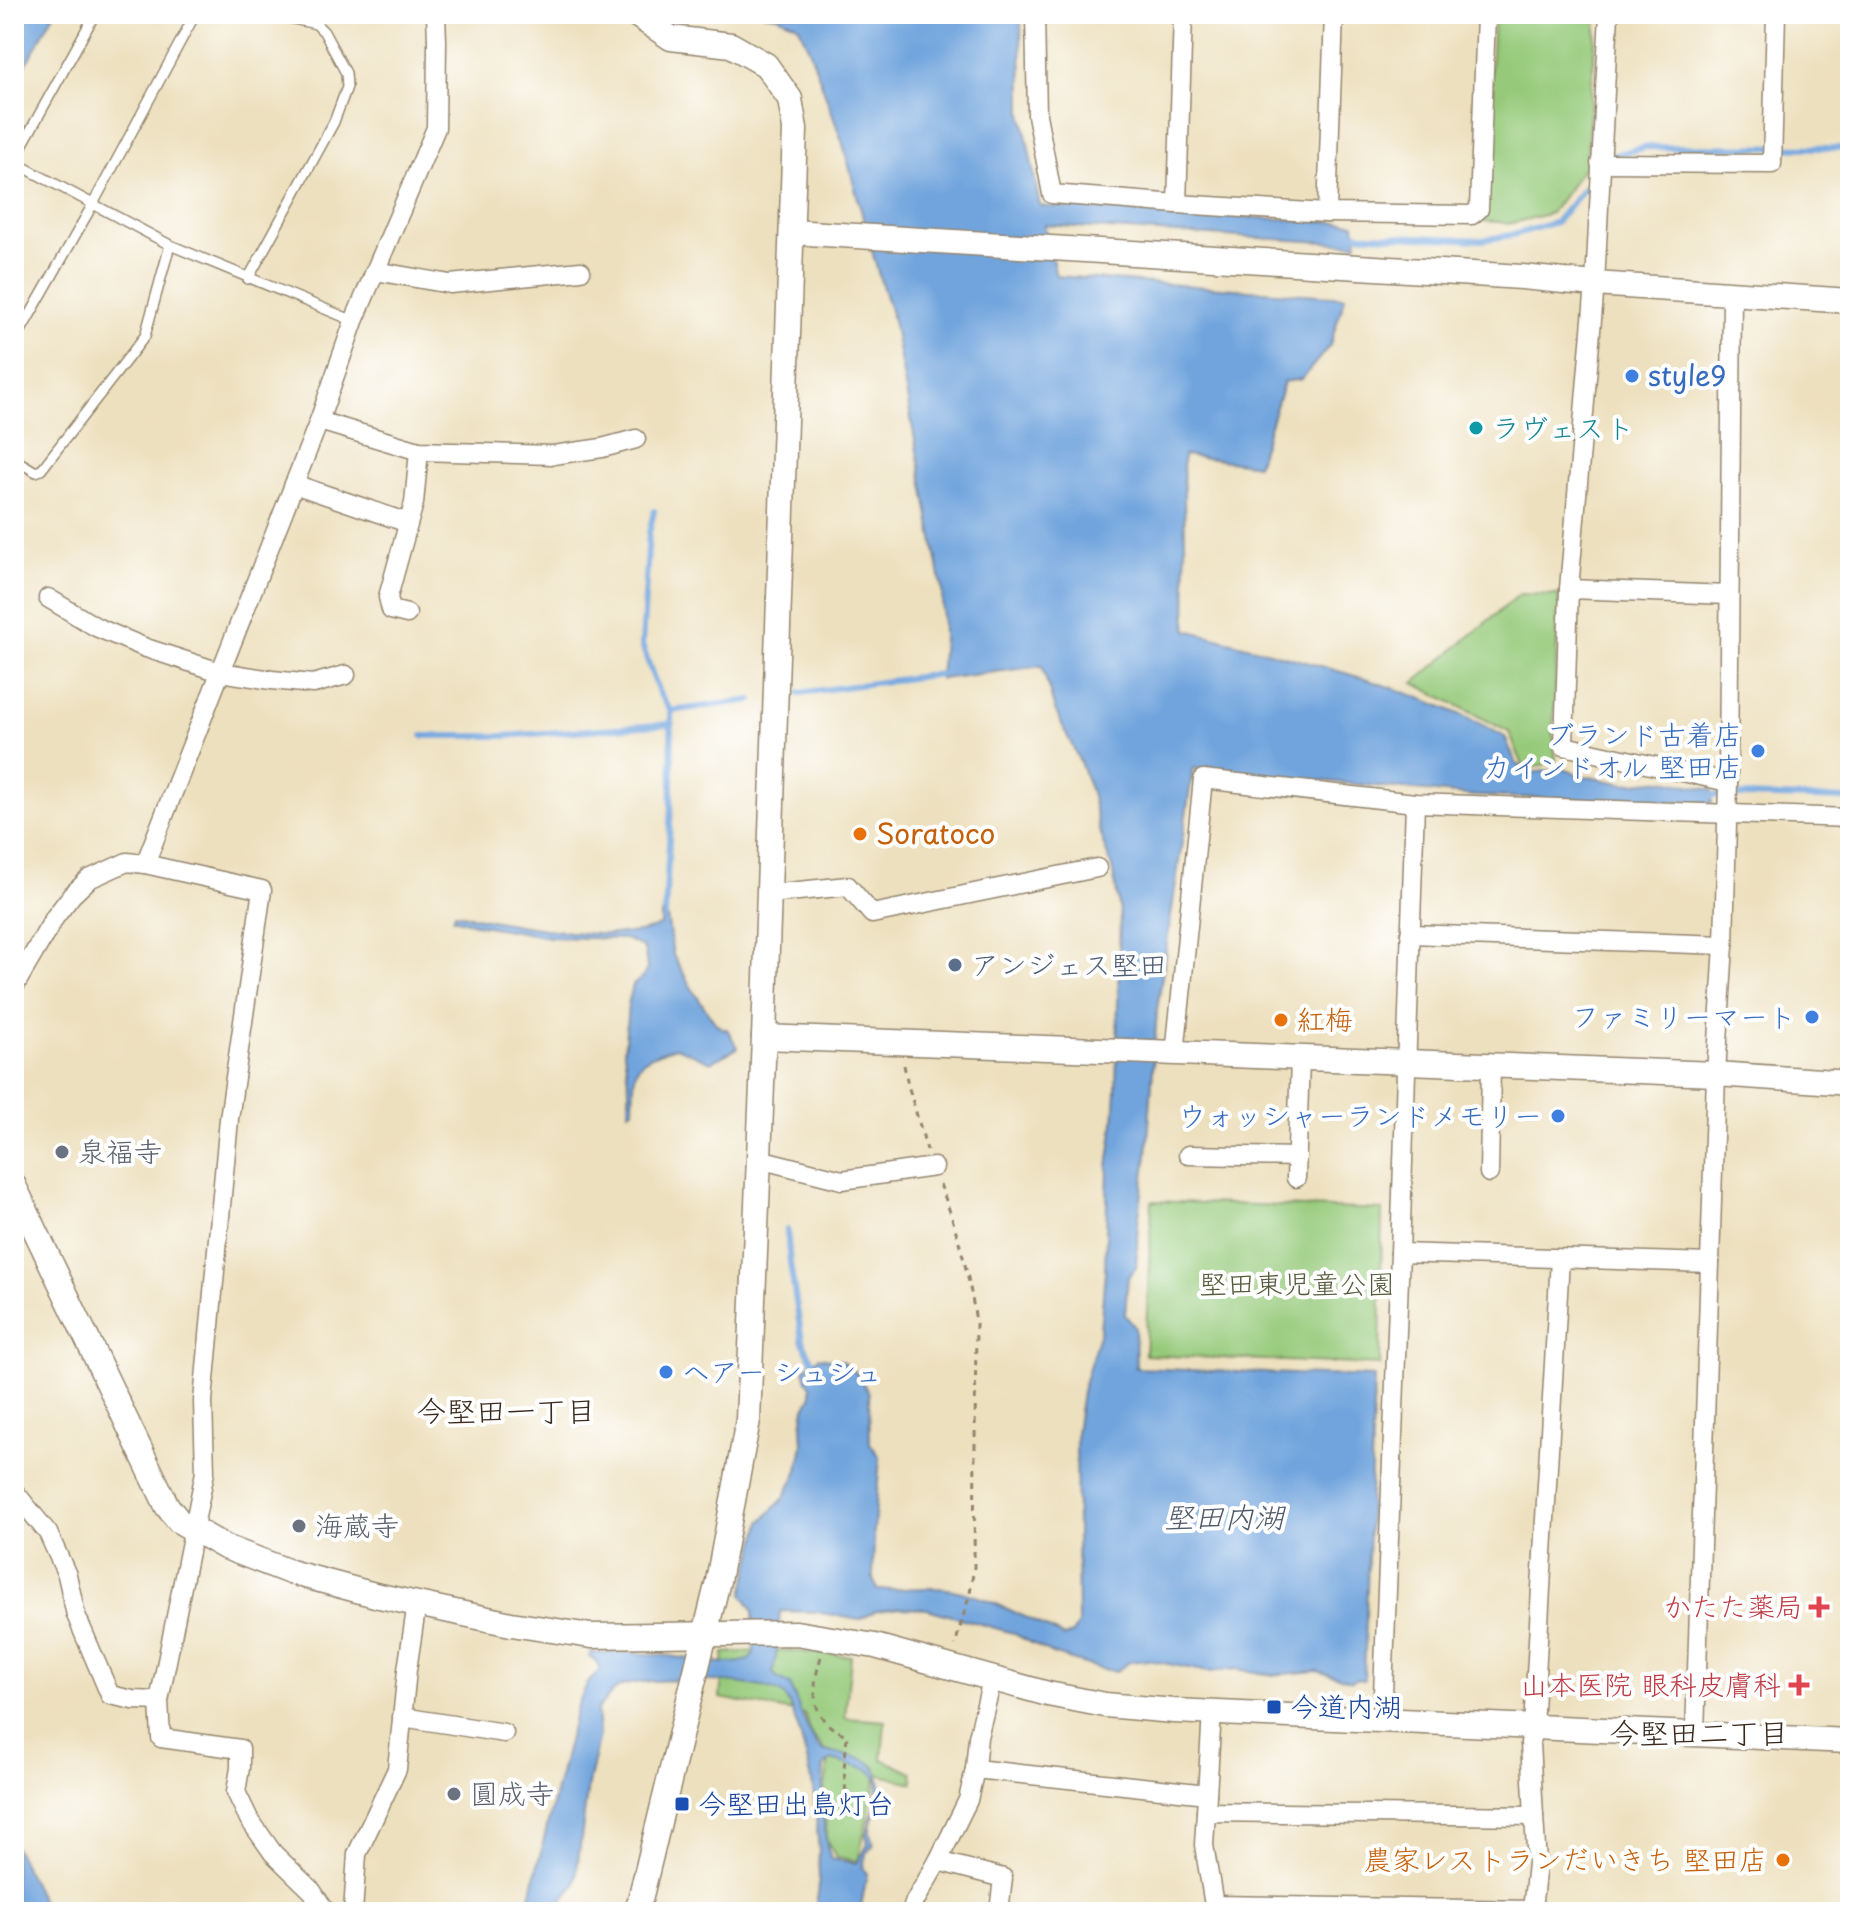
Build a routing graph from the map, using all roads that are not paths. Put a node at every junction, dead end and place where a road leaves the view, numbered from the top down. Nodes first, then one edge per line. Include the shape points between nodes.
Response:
1 (95, 14) edge
2 (193, 14) edge
3 (270, 14) edge
4 (436, 14) edge
5 (635, 14) edge
6 (1035, 14) edge
7 (1183, 14) edge
8 (1334, 14) edge
9 (1486, 14) edge
10 (1609, 14) edge
11 (1776, 14) edge
12 (14, 161) edge
13 (1600, 163) junction
14 (93, 204) junction
15 (1177, 204) junction
16 (1327, 213) junction
17 (792, 232) junction
18 (170, 245) junction
19 (375, 271) junction
20 (581, 271) dead end
21 (248, 279) junction
22 (1595, 284) junction
23 (1732, 293) junction
24 (1850, 301) edge
25 (354, 321) junction
26 (14, 343) edge
27 (319, 421) junction
28 (636, 439) dead end
29 (419, 451) junction
30 (14, 459) edge
31 (294, 484) junction
32 (408, 523) junction
33 (1569, 589) junction
34 (1729, 595) junction
35 (48, 598) dead end
36 (407, 614) dead end
37 (220, 672) junction
38 (346, 675) dead end
39 (1728, 782) junction
40 (1415, 803) junction
41 (1727, 815) junction
42 (1850, 818) edge
43 (145, 864) junction
44 (1097, 868) dead end
45 (769, 894) junction
46 (1410, 934) junction
47 (1724, 945) junction
48 (14, 987) edge
49 (764, 1037) junction
50 (1166, 1054) junction
51 (1300, 1059) junction
52 (1407, 1063) junction
53 (1491, 1066) junction
54 (1716, 1074) junction
55 (1850, 1083) edge
56 (1188, 1155) dead end
57 (1297, 1157) junction
58 (759, 1159) junction
59 (934, 1167) road end
60 (1489, 1173) dead end
61 (1296, 1178) dead end
62 (14, 1186) edge
63 (1400, 1253) junction
64 (1560, 1259) junction
65 (1710, 1263) junction
66 (14, 1491) edge
67 (193, 1529) junction
68 (417, 1603) junction
69 (703, 1645) junction
70 (992, 1680) junction
71 (159, 1701) junction
72 (1212, 1712) junction
73 (402, 1717) junction
74 (1382, 1720) junction
75 (1533, 1727) junction
76 (504, 1733) dead end
77 (1695, 1734) junction
78 (1850, 1741) edge
79 (975, 1769) junction
80 (1206, 1803) junction
81 (1534, 1816) junction
82 (938, 1861) junction
83 (326, 1912) edge
84 (353, 1912) edge
85 (637, 1912) edge
86 (911, 1912) edge
87 (999, 1912) edge

1 - 12 lane
2 - 14 lane
3 - 21 lane via 316,24 346,73 347,87 334,122
4 - 19 street via 436,128
5 - 17 street via 671,38 731,45 766,65 790,99 795,129
6 - 15 street via 1037,115 1052,194
7 - 15 street
8 - 16 street
9 - 16 street via 1479,209 1472,215
10 - 13 street
11 - 13 street via 1772,164
12 - 14 lane
13 - 22 street
14 - 18 lane
14 - 26 lane
15 - 16 street
17 - 22 street
17 - 45 street
18 - 21 lane
18 - 30 lane via 145,336 41,470
19 - 20 street via 450,284
19 - 25 street
21 - 25 lane
22 - 23 street
22 - 33 street
23 - 24 street
23 - 34 street
25 - 27 street
27 - 29 street
27 - 31 street
28 - 29 street via 553,455
29 - 32 street
31 - 32 street
31 - 37 street
32 - 36 street via 388,597 391,610
33 - 34 street
33 - 39 street via 1564,746
34 - 39 street
35 - 37 street via 96,627
37 - 38 street via 313,684
37 - 43 street
39 - 41 street
40 - 41 street
40 - 46 street
40 - 50 street via 1203,779
41 - 42 street
41 - 47 street
43 - 48 street via 127,862 89,879 55,917
43 - 67 street via 262,890 229,1119 203,1401 205,1472
44 - 45 street via 872,914 848,886
45 - 49 street
46 - 47 street
46 - 52 street
47 - 54 street
49 - 50 street
49 - 58 street
50 - 51 street
51 - 52 street
51 - 57 street
52 - 53 street
52 - 63 street
53 - 54 street
53 - 60 street
54 - 55 street
54 - 65 street
56 - 57 street
57 - 61 street
58 - 59 street via 842,1180
58 - 69 street via 748,1420
62 - 67 street via 167,1506
63 - 64 street
63 - 74 street
64 - 65 street
64 - 75 street
65 - 77 street
66 - 71 street via 48,1533 110,1695
67 - 68 street via 290,1572
67 - 71 street
68 - 69 street via 591,1636
68 - 73 street
69 - 70 street via 750,1634 796,1633 875,1646
69 - 85 street
70 - 72 street via 1105,1705
70 - 79 street
71 - 83 street via 161,1738 240,1749 236,1792 249,1819
72 - 74 street
72 - 80 street
73 - 76 street
73 - 84 street via 397,1769 357,1854
74 - 75 street
75 - 77 street
75 - 81 street
77 - 78 street
79 - 80 street
79 - 82 street via 968,1800
80 - 81 street
80 - 81 street via 1204,1845 1214,1905 1532,1910 1537,1864
82 - 86 street
82 - 87 street via 1003,1878

